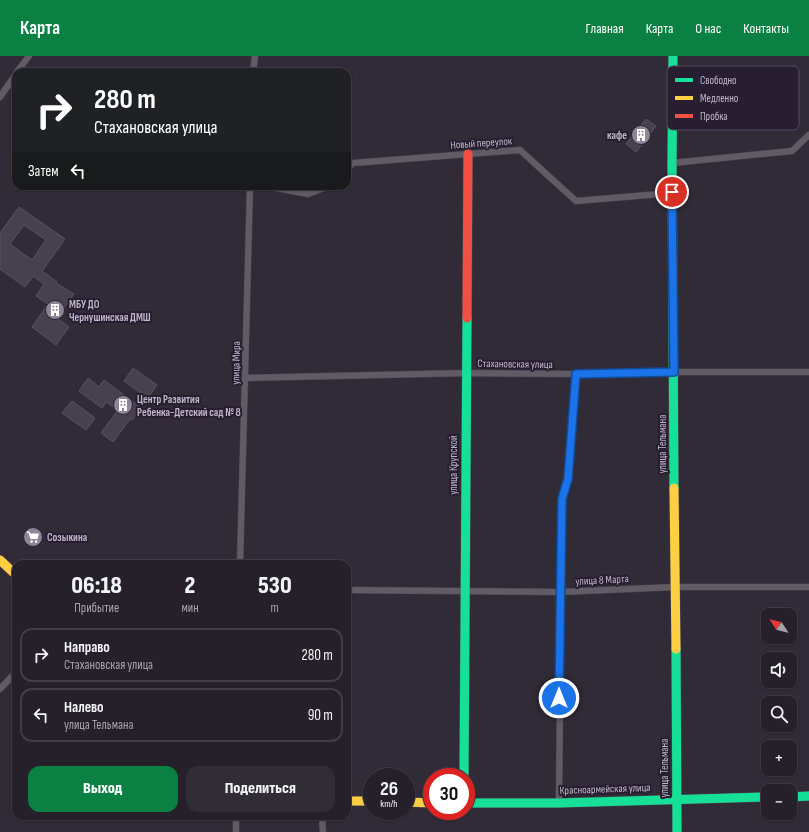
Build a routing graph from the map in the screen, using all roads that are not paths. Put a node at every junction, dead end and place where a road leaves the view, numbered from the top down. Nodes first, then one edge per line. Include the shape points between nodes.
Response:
1 (30, 56) edge
2 (255, 56) edge
3 (673, 56) edge
4 (673, 66) edge
5 (21, 68) edge
6 (254, 68) edge
7 (12, 80) edge
8 (0, 97) edge
9 (672, 130) edge
10 (809, 135) edge
11 (468, 154) junction
12 (672, 163) junction
13 (351, 164) edge
14 (250, 190) edge
15 (287, 190) edge
16 (318, 190) edge
17 (672, 192) junction
18 (674, 372) junction
19 (809, 372) edge
20 (466, 373) junction
21 (576, 374) junction
22 (246, 378) junction
23 (0, 560) edge
24 (240, 560) edge
25 (12, 571) edge
26 (675, 587) junction
27 (809, 587) edge
28 (351, 590) edge
29 (465, 592) junction
30 (560, 592) junction
31 (12, 676) edge
32 (0, 689) edge
33 (464, 768) edge
34 (809, 796) edge
35 (761, 797) edge
36 (797, 797) edge
37 (676, 798) junction
38 (351, 801) edge
39 (363, 802) edge
40 (558, 803) junction
41 (475, 804) edge
42 (236, 820) edge
43 (322, 820) edge
44 (236, 832) edge
45 (324, 832) edge
46 (676, 832) edge

1 - 5 street
2 - 6 street
3 - 4 street, улица Тельмана
7 - 8 street
9 - 12 street, улица Тельмана
10 - 12 street via 792,151
11 - 13 street, Новый переулок via 353,162
11 - 17 street, Новый переулок via 520,150 576,201
11 - 20 street, улица Крупской
12 - 17 street, улица Тельмана
14 - 22 street, улица Мира
15 - 16 street via 308,194
17 - 18 street, улица Тельмана
18 - 19 street, Стахановская улица
18 - 21 street, Стахановская улица
18 - 26 street, улица Тельмана
20 - 21 street, Стахановская улица
20 - 22 street, Стахановская улица
20 - 29 street, улица Крупской
21 - 30 street via 568,479 562,499
22 - 24 street, улица Мира
23 - 25 street
26 - 27 street, улица 8 Марта
26 - 30 street, улица 8 Марта
26 - 37 street, улица Тельмана
28 - 29 street, улица 8 Марта
29 - 30 street, улица 8 Марта
29 - 33 street, улица Крупской
30 - 40 street
31 - 32 street
34 - 36 street
35 - 37 street, Красноармейская улица
37 - 40 street, Красноармейская улица
37 - 46 street, улица Тельмана
38 - 39 street
40 - 41 street, Красноармейская улица
42 - 44 street
43 - 45 street

